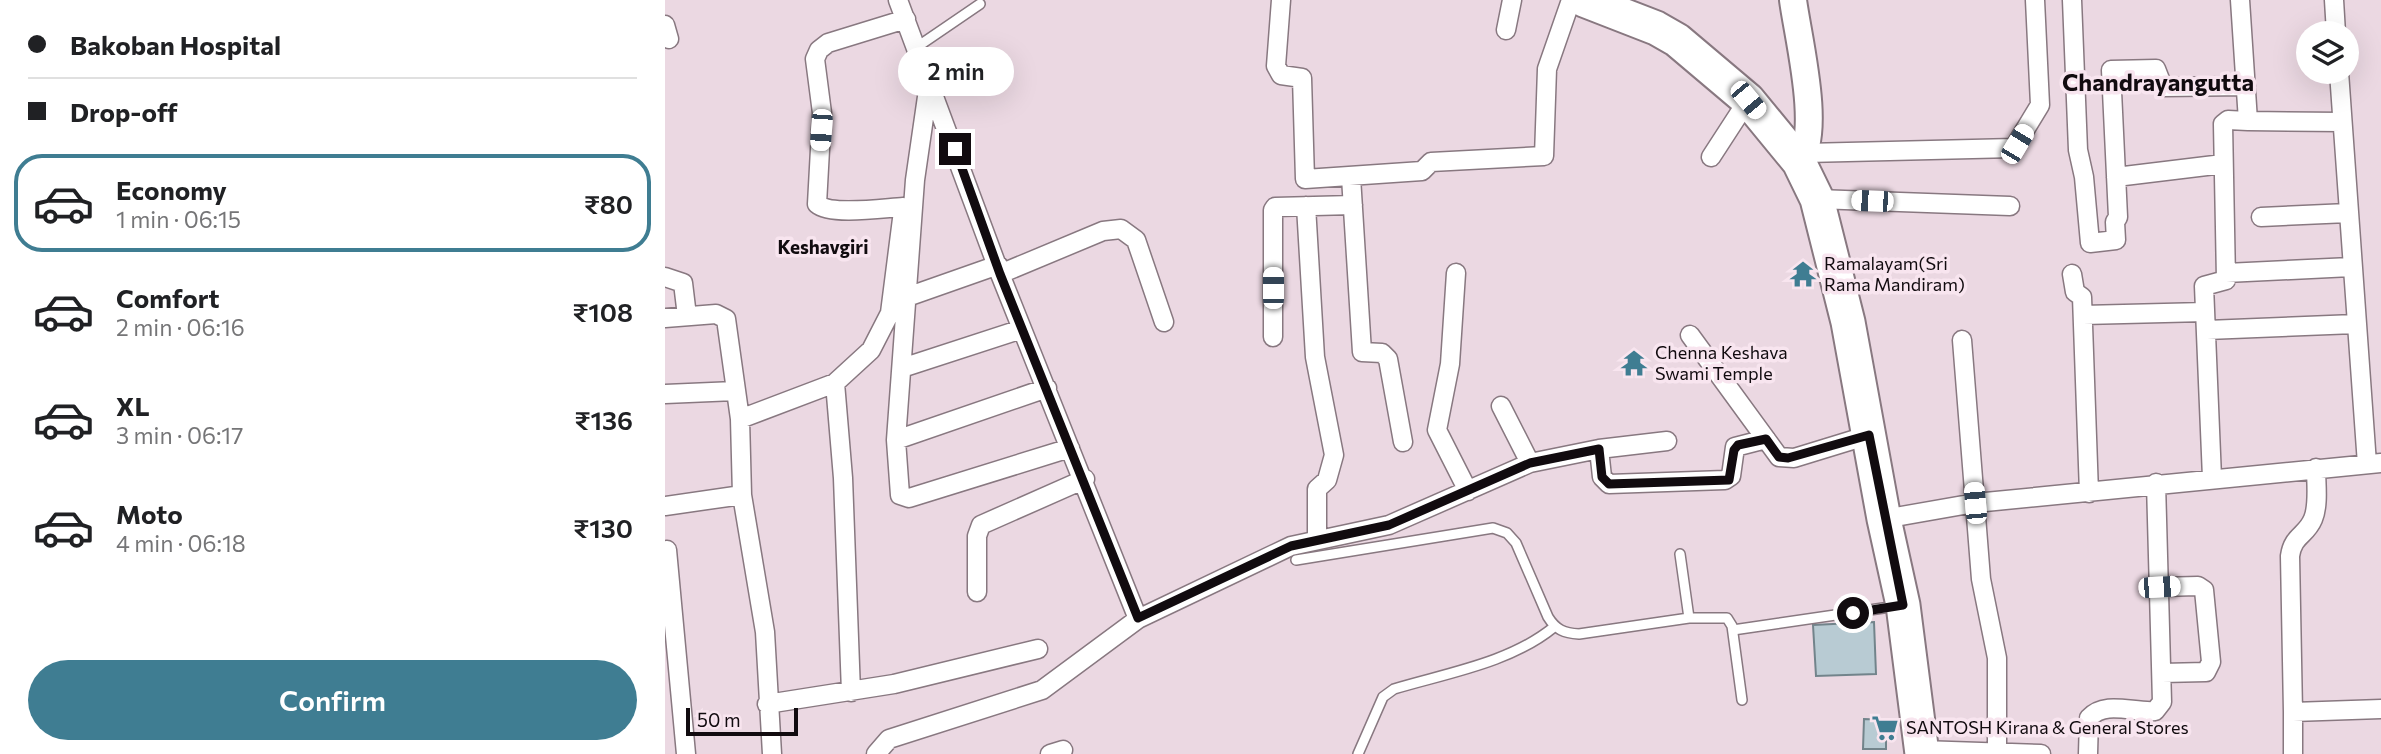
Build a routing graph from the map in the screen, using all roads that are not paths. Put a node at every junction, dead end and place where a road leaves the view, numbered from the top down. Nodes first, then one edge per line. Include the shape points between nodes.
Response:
1 (898, 0) edge
2 (1281, 0) edge
3 (1512, 0) edge
4 (1571, 0) edge
5 (1584, 0) edge
6 (1793, 0) edge
7 (2035, 0) edge
8 (2072, 0) edge
9 (2239, 0) edge
10 (2334, 0) edge
11 (980, 4) dead end
12 (906, 19) junction
13 (2335, 21) edge
14 (1506, 30) dead end
15 (917, 47) junction
16 (929, 79) junction
17 (2340, 84) edge
18 (2246, 86) junction
19 (1748, 100) junction
20 (2248, 121) junction
21 (2342, 122) junction
22 (1711, 157) dead end
23 (1802, 157) junction
24 (2223, 164) junction
25 (1352, 177) junction
26 (2116, 177) junction
27 (915, 180) junction
28 (1817, 200) junction
29 (1353, 205) junction
30 (1306, 206) junction
31 (2010, 206) dead end
32 (903, 207) junction
33 (2348, 213) junction
34 (2261, 217) dead end
35 (2351, 267) junction
36 (999, 270) junction
37 (1455, 273) dead end
38 (2226, 273) junction
39 (2072, 274) dead end
40 (665, 277) edge
41 (907, 297) junction
42 (2205, 312) junction
43 (687, 316) junction
44 (2083, 316) junction
45 (665, 318) edge
46 (1164, 322) dead end
47 (2355, 324) junction
48 (1023, 329) junction
49 (2207, 330) junction
50 (1690, 335) dead end
51 (1273, 337) dead end
52 (1962, 340) dead end
53 (902, 368) junction
54 (835, 383) junction
55 (1047, 388) junction
56 (736, 391) junction
57 (665, 394) edge
58 (1501, 406) dead end
59 (740, 419) junction
60 (1869, 435) junction
61 (1766, 439) junction
62 (896, 440) junction
63 (1667, 441) dead end
64 (1403, 442) dead end
65 (1070, 448) junction
66 (1599, 449) junction
67 (1530, 463) junction
68 (2374, 463) edge
69 (2316, 468) junction
70 (2212, 478) junction
71 (1085, 479) junction
72 (2155, 483) junction
73 (1468, 491) junction
74 (2089, 493) junction
75 (742, 495) junction
76 (1975, 503) junction
77 (665, 506) edge
78 (1884, 519) junction
79 (1317, 539) junction
80 (667, 550) dead end
81 (1681, 554) dead end
82 (1296, 560) dead end
83 (2159, 587) junction
84 (977, 592) dead end
85 (1903, 605) junction
86 (1138, 618) junction
87 (1689, 618) junction
88 (1554, 627) junction
89 (1733, 630) junction
90 (1038, 649) dead end
91 (2162, 673) junction
92 (851, 692) junction
93 (1742, 701) dead end
94 (767, 704) junction
95 (2381, 709) edge
96 (2293, 712) junction
97 (1921, 752) edge
98 (1997, 753) edge
99 (686, 754) edge
100 (772, 754) edge
101 (876, 754) edge
102 (1358, 754) edge
103 (2041, 754) edge
104 (2088, 754) edge
105 (2293, 754) edge

1 - 12 street
2 - 25 street via 1276,66 1281,75 1302,78 1305,179
3 - 14 street
4 - 25 street via 1547,69 1544,156 1431,162 1422,171
5 - 19 highway via 1677,40
6 - 23 main road via 1808,95
7 - 23 street via 2040,105 2014,148
8 - 26 street via 2077,150 2090,243 2116,240
9 - 18 street
10 - 13 street
11 - 15 lane
12 - 15 street
12 - 32 street via 828,43 815,59 822,113 815,200 819,207
15 - 16 street
16 - 27 street
16 - 36 street
17 - 21 street
18 - 20 street
18 - 26 street via 2163,87 2156,69 2111,70
19 - 22 street
19 - 23 highway
20 - 21 street
20 - 24 street via 2224,121
21 - 33 street
23 - 28 highway
24 - 26 street
24 - 38 street
25 - 29 street
27 - 32 street
27 - 41 street
28 - 31 street
28 - 60 highway via 1848,322
29 - 30 street
29 - 64 street via 1362,352 1388,359
30 - 51 street via 1273,210
30 - 79 street via 1315,357 1334,455 1327,480 1317,489
32 - 54 street via 890,313 871,350
33 - 34 street
33 - 35 street
35 - 38 street
35 - 47 street
36 - 41 street
36 - 46 street via 1103,231 1122,229 1136,240
36 - 48 street
37 - 73 street via 1449,375 1437,430
38 - 42 street via 2225,282 2204,286
39 - 44 street via 2075,292 2082,297
40 - 43 street via 683,283
41 - 53 street
42 - 44 street
42 - 49 street
43 - 45 street
43 - 56 street via 724,316
44 - 74 street
47 - 49 street
47 - 68 street
48 - 53 street
48 - 55 street
49 - 70 street
50 - 61 street
52 - 76 street
53 - 62 street
54 - 59 street
54 - 92 street
55 - 62 street
55 - 65 street
56 - 57 street
56 - 59 street
58 - 67 street
59 - 75 street
60 - 61 street via 1788,458 1779,457
60 - 78 highway
61 - 66 street via 1735,447 1729,480 1609,484 1602,477
62 - 65 street via 900,495 909,498
63 - 66 street
65 - 71 street
66 - 67 street
67 - 73 street
68 - 69 street
69 - 70 street
69 - 96 street via 2314,516 2295,539 2290,556
70 - 72 street
71 - 84 street via 981,525
71 - 86 street
72 - 74 street
72 - 83 street
73 - 79 street via 1389,525
74 - 76 street
75 - 77 street
75 - 94 street via 765,632
76 - 78 street
76 - 98 street via 1981,579 1997,658
78 - 85 highway
79 - 86 street via 1291,546
80 - 99 street
81 - 87 lane
82 - 88 lane via 1493,528 1516,543
83 - 91 street
83 - 91 street via 2197,586 2204,590 2211,662 2206,672
85 - 89 lane
85 - 97 highway
86 - 101 street via 1042,690 889,740
87 - 88 lane via 1579,634
87 - 89 lane via 1727,618
88 - 102 lane via 1517,650 1383,696
89 - 93 lane
90 - 92 street
91 - 104 street via 2159,708 2104,708 2094,713 2087,728
92 - 94 street
94 - 100 street
95 - 96 street
96 - 105 street
97 - 98 street
98 - 103 street

